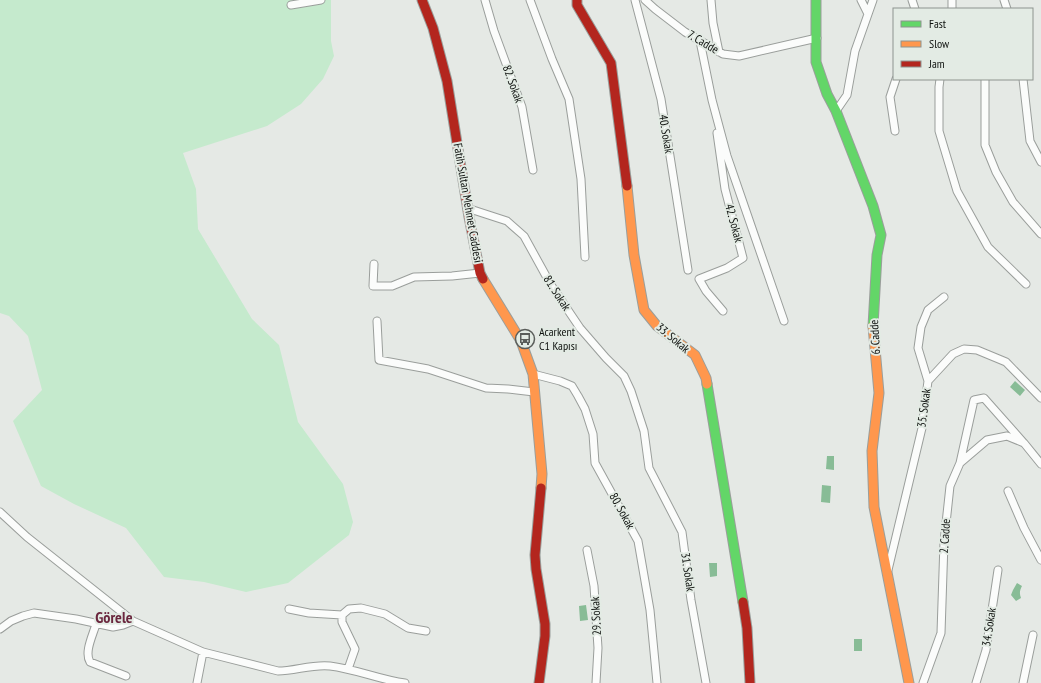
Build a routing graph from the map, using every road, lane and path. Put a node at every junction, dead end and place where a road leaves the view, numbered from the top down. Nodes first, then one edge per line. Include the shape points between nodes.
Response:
1 (321, 0) edge
2 (422, 0) edge
3 (485, 0) edge
4 (530, 0) edge
5 (577, 0) edge
6 (635, 0) edge
7 (645, 0) edge
8 (711, 0) edge
9 (816, 0) edge
10 (861, 0) edge
11 (874, 0) edge
12 (291, 5) dead end
13 (868, 14) junction
14 (817, 38) junction
15 (700, 41) junction
16 (719, 52) junction
17 (896, 80) edge
18 (940, 80) edge
19 (985, 80) edge
20 (1023, 80) edge
21 (712, 100) junction
22 (836, 111) junction
23 (895, 131) dead end
24 (1041, 162) edge
25 (533, 170) dead end
26 (467, 208) junction
27 (1041, 234) edge
28 (585, 257) dead end
29 (374, 264) dead end
30 (688, 270) dead end
31 (480, 273) junction
32 (1026, 284) dead end
33 (944, 297) dead end
34 (723, 311) dead end
35 (784, 321) dead end
36 (377, 322) dead end
37 (533, 374) junction
38 (928, 381) junction
39 (534, 392) junction
40 (1041, 398) edge
41 (1024, 443) junction
42 (960, 463) junction
43 (1041, 464) edge
44 (649, 468) joint
45 (1008, 491) dead end
46 (0, 512) edge
47 (587, 550) dead end
48 (1041, 560) edge
49 (998, 570) dead end
50 (887, 574) junction
51 (289, 609) dead end
52 (342, 615) junction
53 (133, 621) junction
54 (96, 624) junction
55 (0, 629) edge
56 (426, 631) dead end
57 (1033, 635) dead end
58 (203, 652) junction
59 (348, 669) junction
60 (126, 676) dead end
61 (389, 682) edge
62 (197, 683) edge
63 (405, 683) edge
64 (539, 683) edge
65 (596, 683) edge
66 (657, 683) edge
67 (706, 683) edge
68 (750, 683) edge
69 (910, 683) edge
70 (923, 683) edge
71 (976, 683) edge
72 (1023, 683) edge

1 - 12 street
2 - 26 street, Fatih Sultan Mehmet Caddesi via 433,28 447,81
3 - 25 street, 82. Sokak via 522,107
4 - 28 street via 569,99 581,179
5 - 68 street, 33. Sokak via 577,5 610,63 629,198 634,255 644,310 657,326 695,356 706,378 747,628
6 - 30 street, 40. Sokak via 661,99
7 - 15 street, 7. Cadde via 679,28
8 - 16 street
9 - 14 street, 6. Cadde
10 - 13 street
11 - 13 street
13 - 22 street via 855,51 847,95
14 - 16 street, 7. Cadde via 739,56
14 - 22 street, 6. Cadde via 816,62
15 - 16 street, 7. Cadde
15 - 21 street, 42. Sokak
17 - 23 street via 890,97
18 - 32 street via 939,131 957,191 988,247
19 - 27 street via 985,145 996,172 1013,202
20 - 24 street via 1030,141
21 - 34 street, 42. Sokak via 725,189 742,258 699,279
21 - 35 street, 42. Sokak via 727,156
22 - 50 street, 6. Cadde via 873,206 881,235 877,255 873,325 879,393 872,451 874,507
26 - 31 street, Fatih Sultan Mehmet Caddesi
26 - 44 street, 81. Sokak via 507,221 524,236 551,285 580,328 624,376 644,431
29 - 31 street via 373,286 392,286 414,277
31 - 37 street, Fatih Sultan Mehmet Caddesi via 521,341
33 - 38 street via 928,310 921,327 918,348
36 - 39 street via 379,360 428,369 486,388
37 - 39 street, Fatih Sultan Mehmet Caddesi
37 - 66 street, 80. Sokak via 572,386 585,409 593,434 595,463 638,541 650,610
38 - 40 street, 35. Sokak via 953,354 964,349 977,350 1006,362
38 - 50 street, 35. Sokak via 922,428
39 - 64 street, Fatih Sultan Mehmet Caddesi via 542,474 535,555 545,624
41 - 42 street, 2. Cadde via 1007,436 987,440
41 - 42 street via 984,398 974,400
41 - 43 street
42 - 70 street, 2. Cadde via 950,486 944,542 941,633
44 - 67 street, 31. Sokak via 682,532
45 - 48 street
46 - 53 street via 26,537
47 - 65 street, 29. Sokak via 594,586 598,648
49 - 71 street, 34. Sokak via 986,650
50 - 69 street, 6. Cadde
51 - 52 street
52 - 56 street via 349,609 361,608 385,614 408,628
52 - 59 street via 342,622 355,649
53 - 54 street via 113,627
53 - 58 street
54 - 55 street via 34,613 11,621
54 - 60 street via 88,658 90,662
57 - 72 street
58 - 59 street via 278,671 328,666
58 - 62 street
59 - 61 street
61 - 63 street

